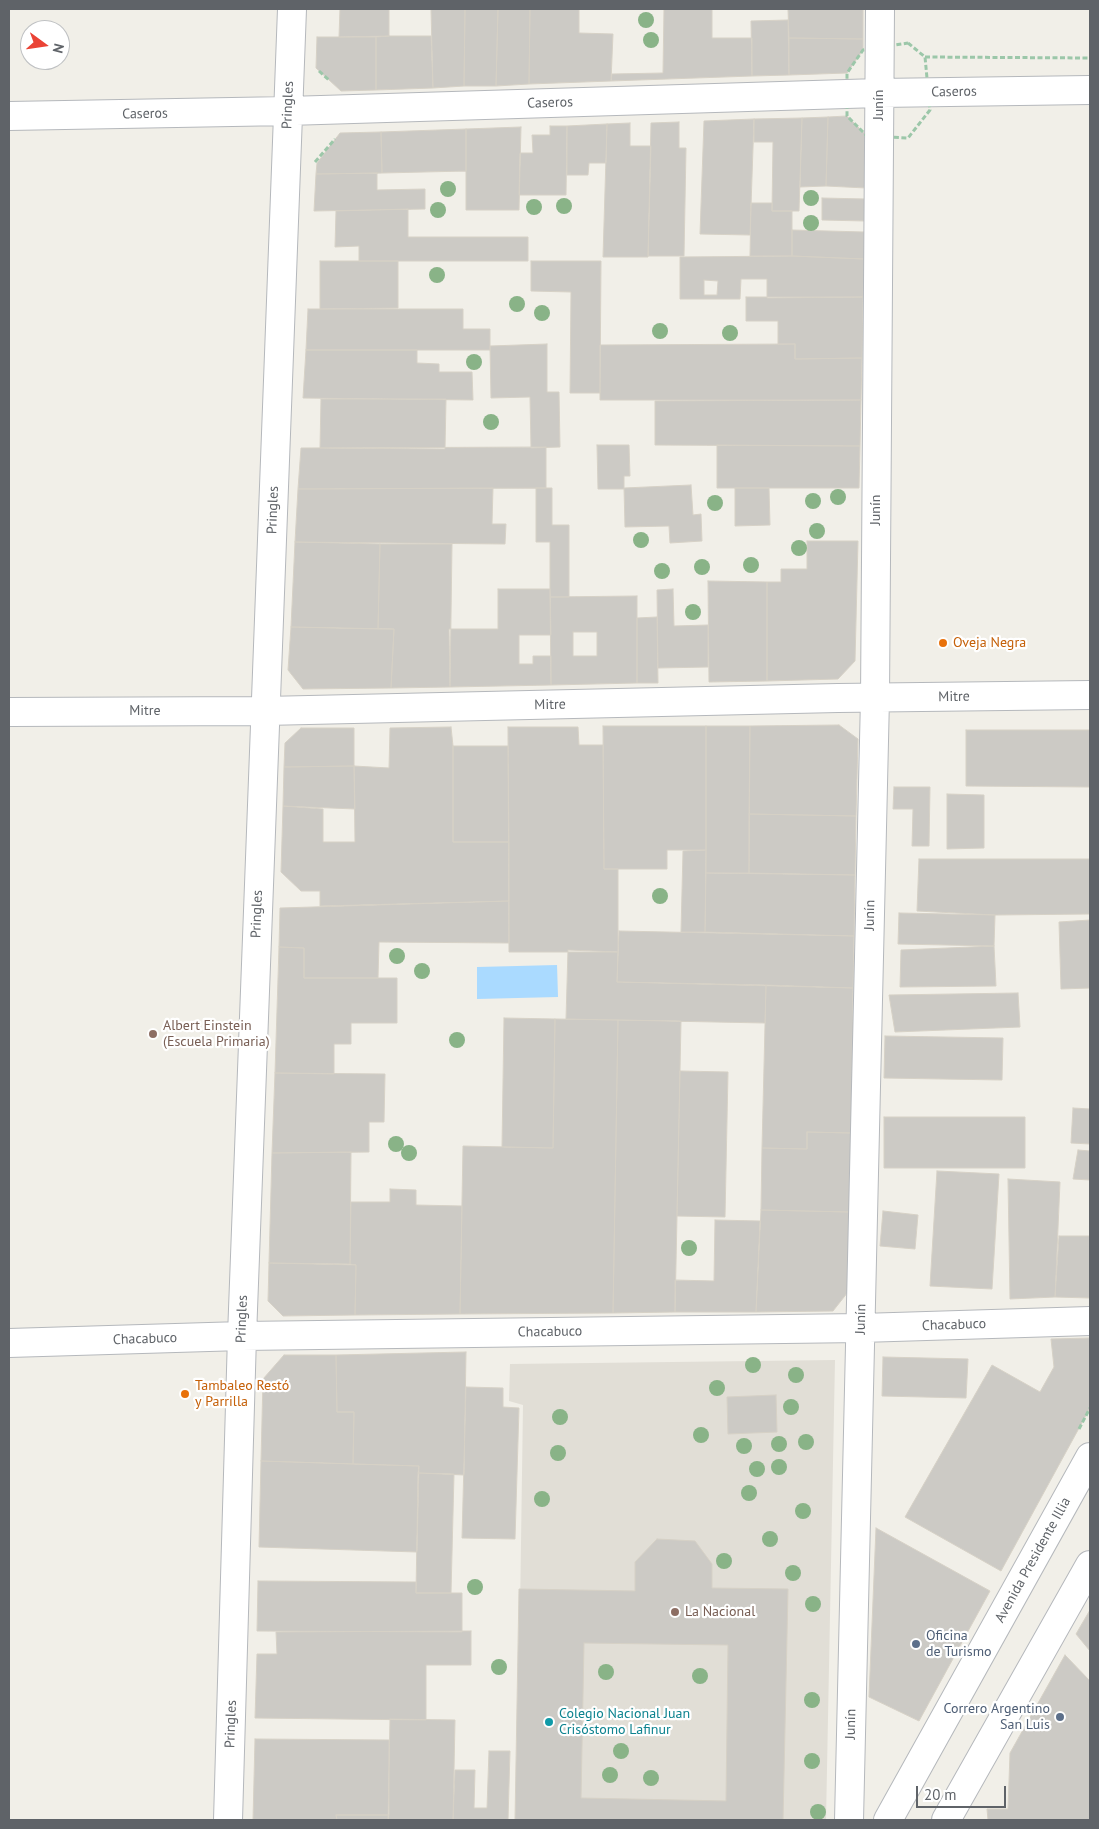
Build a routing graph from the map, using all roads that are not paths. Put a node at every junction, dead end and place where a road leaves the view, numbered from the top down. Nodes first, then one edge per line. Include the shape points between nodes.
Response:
1 (292, 9) edge
2 (880, 9) edge
3 (1090, 90) edge
4 (879, 93) junction
5 (288, 111) junction
6 (9, 116) edge
7 (1090, 696) edge
8 (874, 698) junction
9 (265, 711) junction
10 (9, 712) edge
11 (1090, 1320) edge
12 (861, 1328) junction
13 (242, 1336) junction
14 (9, 1344) edge
15 (1090, 1457) edge
16 (1090, 1565) edge
17 (228, 1820) edge
18 (849, 1820) edge
19 (888, 1820) edge
20 (946, 1820) edge

1 - 5 street, Pringles
2 - 4 street, Junín
3 - 4 street, Caseros
4 - 5 street, Caseros
4 - 8 street, Junín
5 - 6 street, Caseros
5 - 9 street, Pringles
7 - 8 street, Mitre
8 - 9 street, Mitre
8 - 12 street, Junín
9 - 10 street, Mitre
9 - 13 street, Pringles
11 - 12 street, Chacabuco
12 - 13 street, Chacabuco
12 - 18 street, Junín
13 - 14 street, Chacabuco
13 - 17 street, Pringles
15 - 19 street, Avenida Presidente Illia
16 - 20 street

